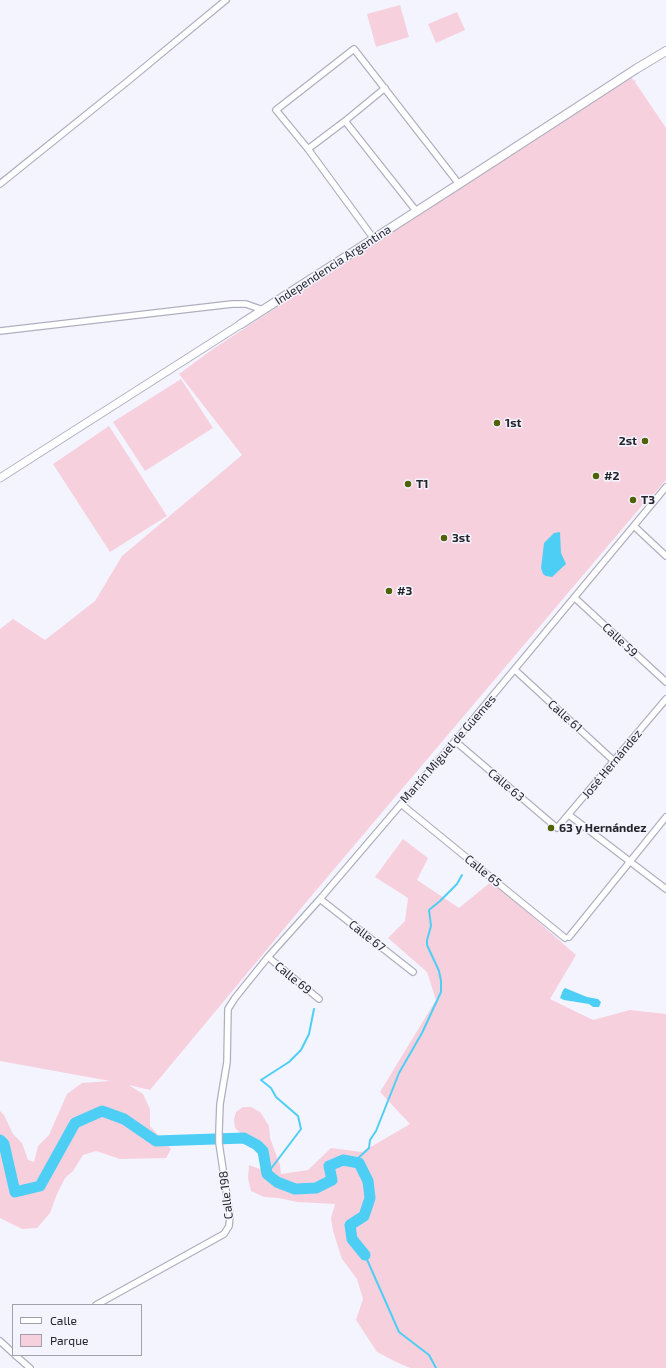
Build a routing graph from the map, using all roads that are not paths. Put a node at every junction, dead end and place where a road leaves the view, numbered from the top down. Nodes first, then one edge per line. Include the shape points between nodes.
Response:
1 (226, 0) edge
2 (666, 51) edge
3 (385, 88) junction
4 (345, 121) junction
5 (308, 149) junction
6 (0, 184) edge
7 (459, 184) junction
8 (417, 212) junction
9 (374, 239) junction
10 (263, 310) junction
11 (240, 324) joint
12 (0, 331) edge
13 (0, 478) edge
14 (666, 487) edge
15 (634, 526) junction
16 (666, 556) edge
17 (575, 598) junction
18 (515, 670) junction
19 (666, 682) edge
20 (665, 703) edge
21 (455, 741) junction
22 (614, 761) junction
23 (401, 804) junction
24 (568, 815) junction
25 (666, 817) edge
26 (557, 828) joint
27 (630, 861) junction
28 (666, 888) edge
29 (320, 900) junction
30 (268, 957) junction
31 (413, 972) dead end
32 (319, 999) dead end
33 (228, 1009) joint
34 (98, 1304) edge
35 (0, 1341) edge
36 (12, 1352) edge
37 (16, 1356) edge
38 (30, 1368) edge

1 - 6 street
2 - 7 main road, Independencia Argentina
3 - 4 street
3 - 5 street via 354,49 276,110
3 - 7 street
4 - 5 street
4 - 8 street
5 - 9 street
7 - 8 main road, Independencia Argentina
8 - 9 main road, Independencia Argentina
9 - 10 main road, Independencia Argentina
10 - 11 main road, Independencia Argentina
10 - 12 street via 246,304 232,304
11 - 13 street, Independencia Argentina
14 - 15 street, Martín Miguel de Güemes
15 - 16 street
15 - 17 street, Martín Miguel de Güemes
17 - 18 street, Martín Miguel de Güemes
17 - 19 street, Calle 59
18 - 21 street, Martín Miguel de Güemes
18 - 22 street, Calle 61
20 - 22 street, José Hernández
21 - 23 street, Martín Miguel de Güemes
21 - 26 street, Calle 63
22 - 24 street, José Hernández
23 - 27 street, Calle 65 via 567,937
23 - 29 street, Martín Miguel de Güemes
24 - 26 street, José Hernández
24 - 27 street
25 - 27 street
27 - 28 street
29 - 30 street, Martín Miguel de Güemes
29 - 31 street, Calle 67
30 - 32 street, Calle 69
30 - 33 street, Martín Miguel de Güemes
33 - 34 street, Calle 198 via 227,1062 220,1104 219,1143 230,1216 229,1226 224,1234
35 - 36 street
37 - 38 street

